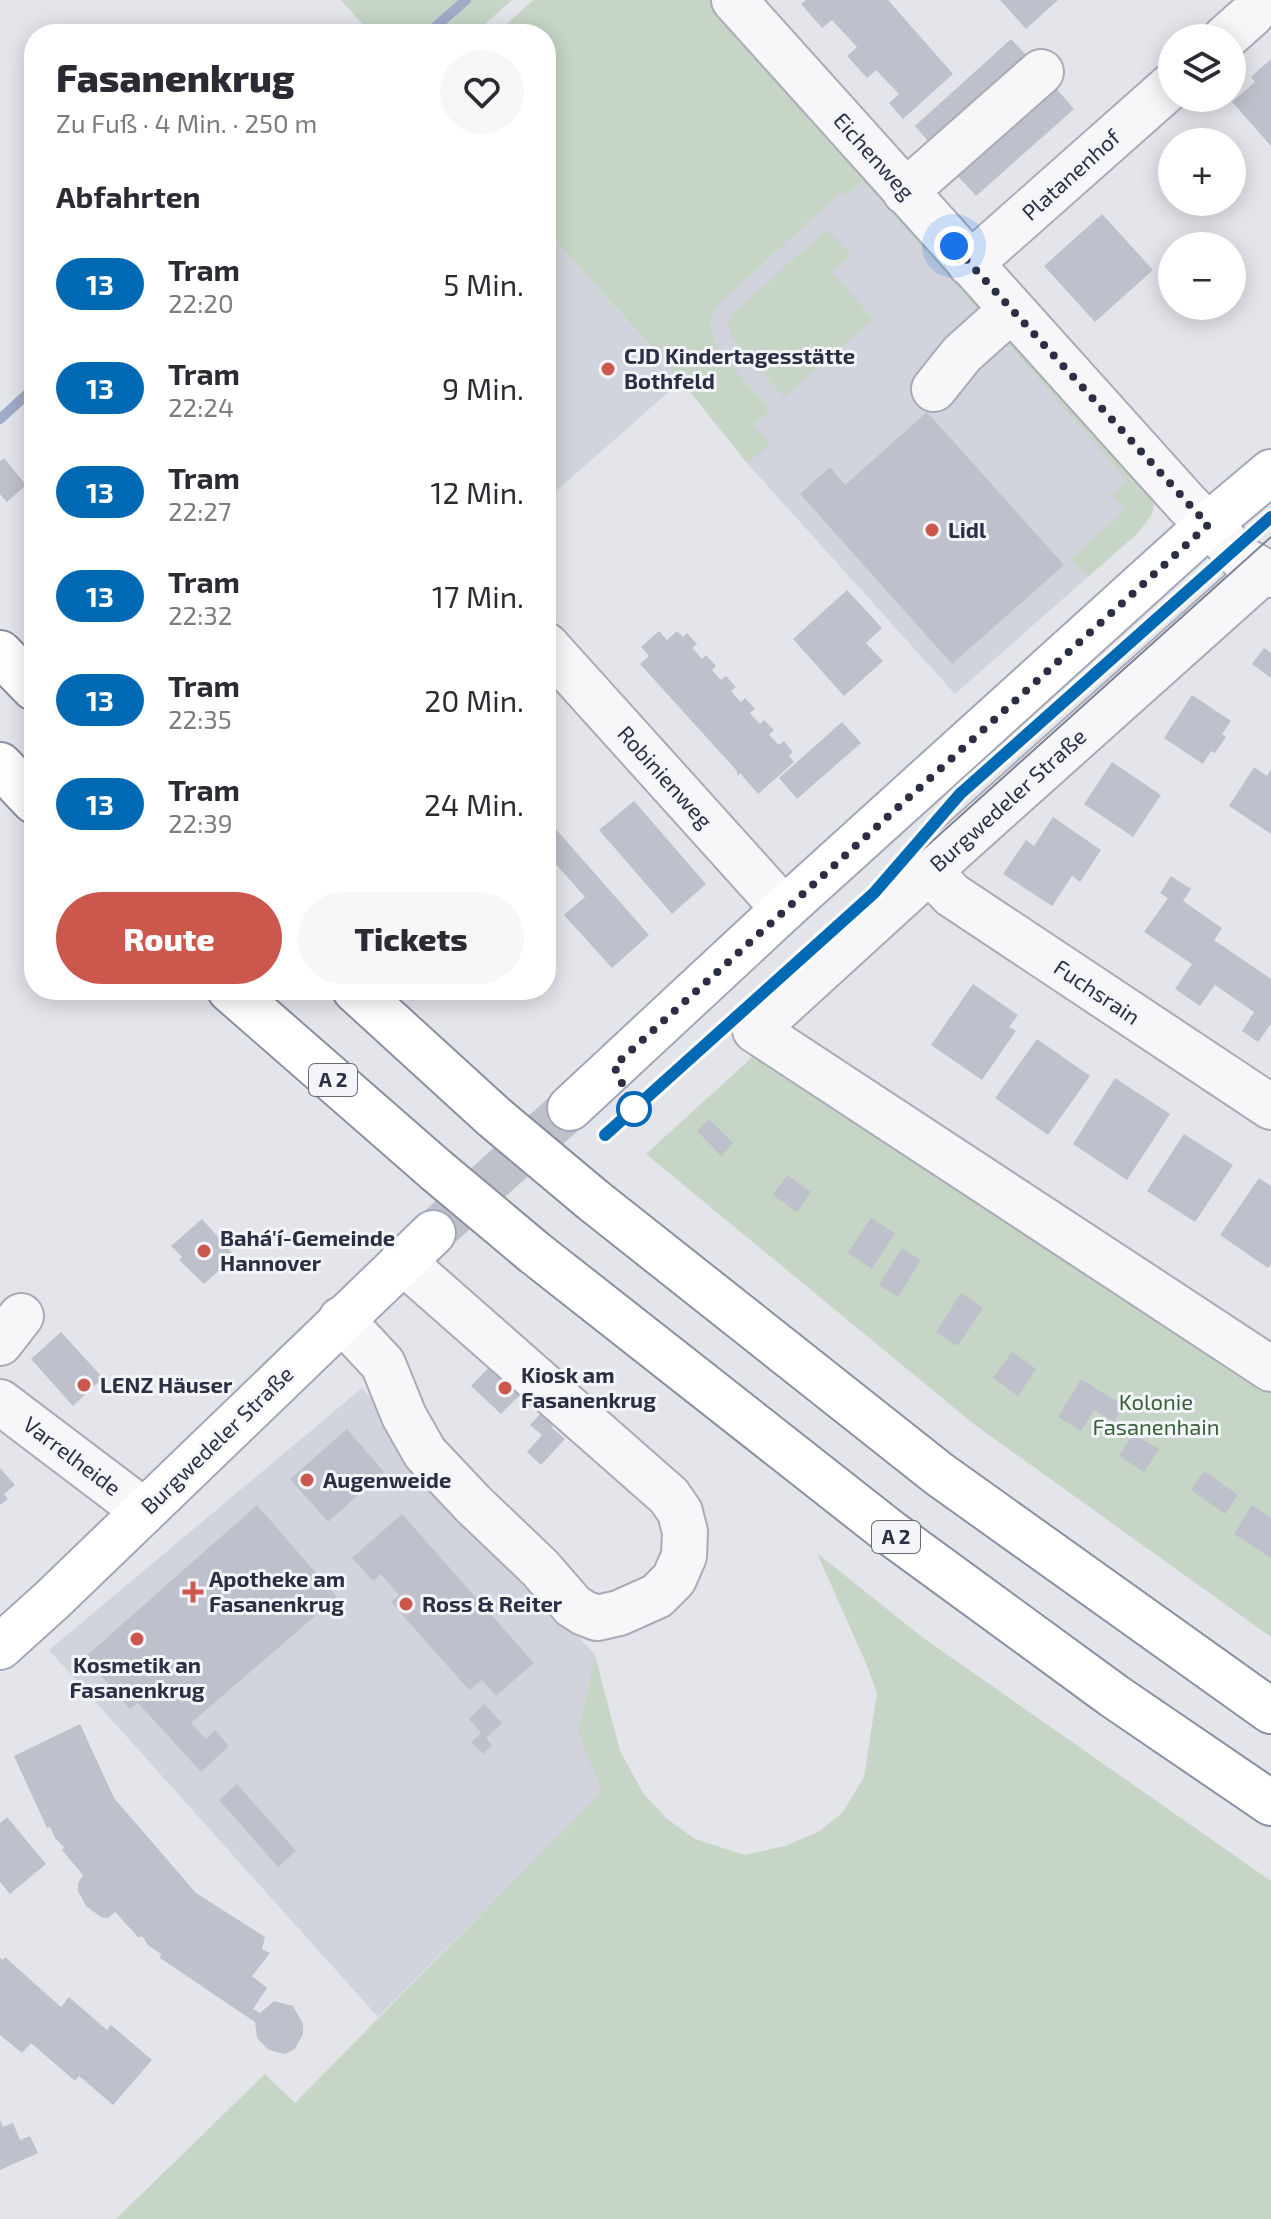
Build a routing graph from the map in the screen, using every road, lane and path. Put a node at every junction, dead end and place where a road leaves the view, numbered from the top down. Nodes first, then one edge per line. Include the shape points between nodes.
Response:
1 (734, 0) edge
2 (1262, 0) edge
3 (1241, 24) edge
4 (1041, 72) dead end
5 (1158, 97) edge
6 (905, 192) junction
7 (970, 264) junction
8 (1011, 310) junction
9 (934, 389) dead end
10 (1271, 472) edge
11 (1208, 525) junction
12 (1267, 573) edge
13 (0, 653) edge
14 (556, 656) edge
15 (24, 678) edge
16 (0, 765) edge
17 (24, 790) edge
18 (929, 871) junction
19 (784, 909) junction
20 (241, 1000) edge
21 (366, 1000) edge
22 (1271, 1107) edge
23 (570, 1108) tunnel mouth
24 (417, 1247) joint
25 (341, 1319) junction
26 (1271, 1369) edge
27 (0, 1402) edge
28 (144, 1511) junction
29 (0, 1647) edge
30 (1271, 1711) edge
31 (1271, 1803) edge

1 - 6 street, Eichenweg
2 - 3 street
4 - 6 street
5 - 7 street, Platanenhof
6 - 7 street, Eichenweg
7 - 8 street, Eichenweg
8 - 9 street via 962,354
8 - 11 street, Eichenweg
10 - 11 main road
11 - 12 street, Eichenweg via 1244,560
11 - 19 main road
12 - 18 street, Burgwedeler Straße
13 - 15 main road
14 - 19 street, Robinienweg
16 - 17 main road
18 - 22 street, Fuchsrain via 952,895
18 - 26 street, Burgwedeler Straße via 755,1030
19 - 23 main road
20 - 31 main road, A 2, bridge via 535,1253 891,1533
21 - 30 main road, bridge via 593,1200 939,1474
24 - 25 main road, Burgwedeler Straße
24 - 25 street via 669,1496 680,1512 684,1556 674,1579 657,1596 597,1618 573,1606 425,1453 383,1364
25 - 28 main road, Burgwedeler Straße
27 - 28 street, Varrelheide
28 - 29 main road, Burgwedeler Straße

